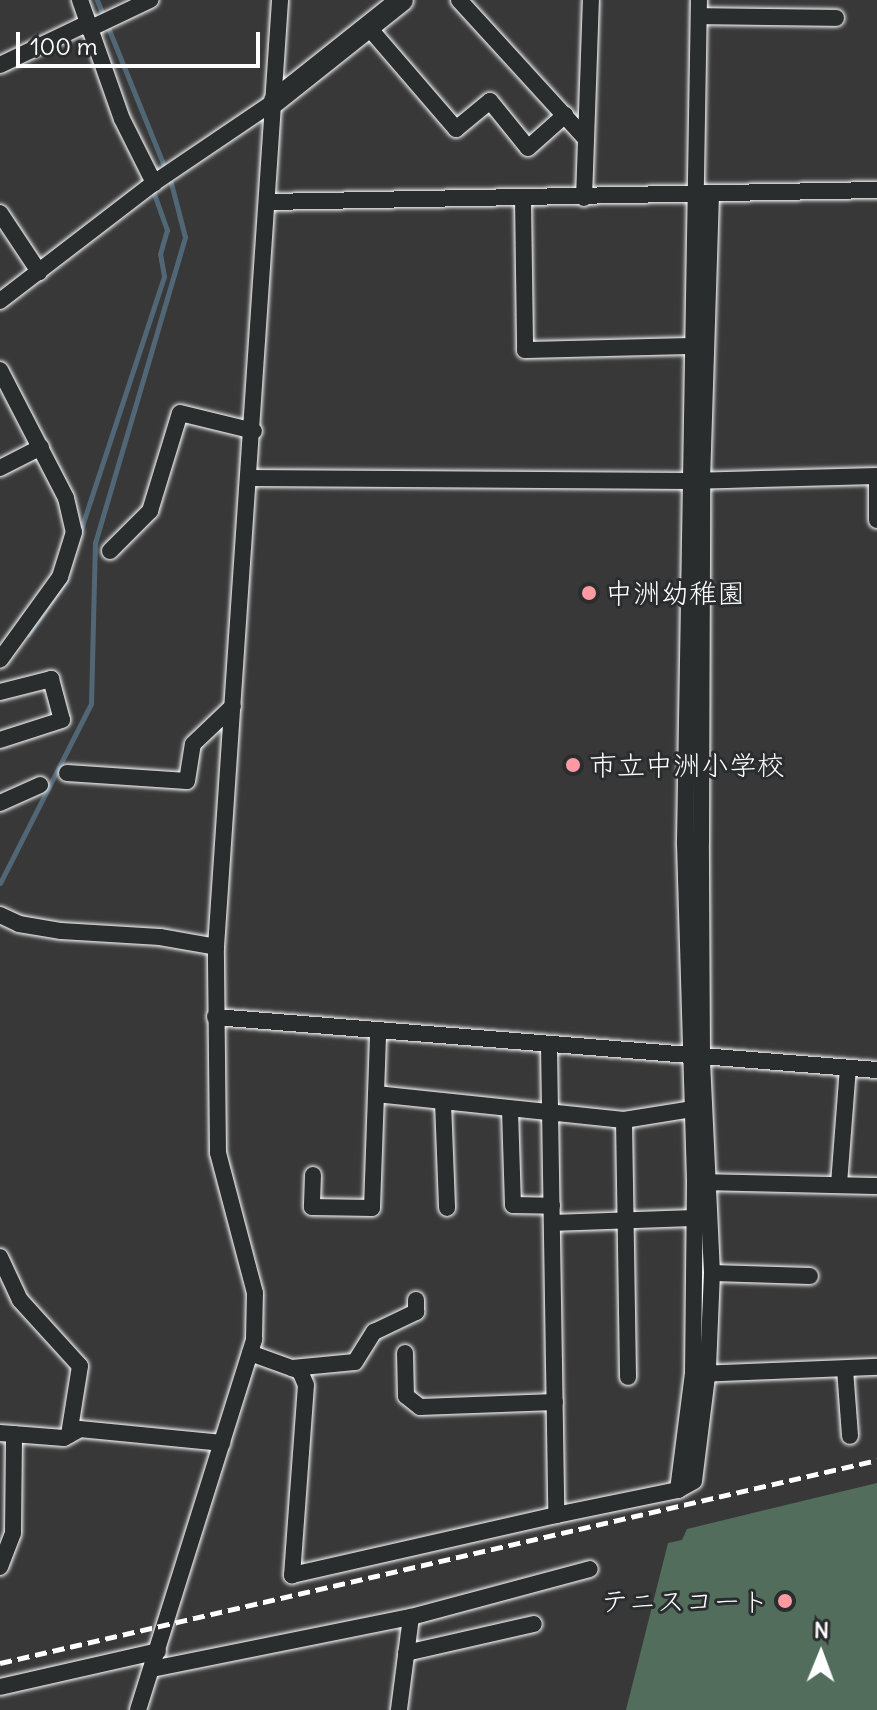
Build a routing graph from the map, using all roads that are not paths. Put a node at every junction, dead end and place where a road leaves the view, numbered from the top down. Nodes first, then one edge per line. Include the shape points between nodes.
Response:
1 (80, 0) edge
2 (150, 0) edge
3 (280, 0) edge
4 (402, 0) edge
5 (459, 0) edge
6 (591, 0) edge
7 (699, 8) edge
8 (836, 18) dead end
9 (92, 24) junction
10 (370, 29) junction
11 (0, 65) edge
12 (275, 101) junction
13 (565, 115) junction
14 (584, 137) junction
15 (154, 183) junction
16 (877, 190) edge
17 (704, 196) junction
18 (584, 198) junction
19 (523, 199) junction
20 (268, 202) junction
21 (1, 217) edge
22 (39, 272) junction
23 (0, 301) edge
24 (692, 346) junction
25 (0, 370) edge
26 (254, 431) junction
27 (41, 447) junction
28 (0, 468) edge
29 (877, 476) edge
30 (251, 478) junction
31 (695, 481) junction
32 (877, 520) edge
33 (110, 551) dead end
34 (0, 660) edge
35 (0, 692) edge
36 (233, 706) junction
37 (0, 740) edge
38 (67, 773) dead end
39 (40, 785) dead end
40 (0, 803) edge
41 (0, 915) edge
42 (216, 947) junction
43 (215, 1017) junction
44 (378, 1032) junction
45 (549, 1046) junction
46 (696, 1057) junction
47 (848, 1068) junction
48 (877, 1070) edge
49 (376, 1094) junction
50 (443, 1102) junction
51 (693, 1109) junction
52 (510, 1110) junction
53 (551, 1115) junction
54 (624, 1120) junction
55 (313, 1175) dead end
56 (702, 1182) junction
57 (839, 1184) junction
58 (877, 1186) edge
59 (552, 1206) junction
60 (447, 1208) dead end
61 (693, 1218) junction
62 (627, 1222) junction
63 (552, 1223) junction
64 (0, 1257) edge
65 (712, 1273) junction
66 (810, 1276) dead end
67 (416, 1300) dead end
68 (250, 1353) junction
69 (405, 1353) dead end
70 (877, 1367) edge
71 (292, 1368) junction
72 (845, 1369) junction
73 (700, 1374) junction
74 (628, 1377) dead end
75 (555, 1402) junction
76 (7, 1433) edge
77 (69, 1435) junction
78 (850, 1436) dead end
79 (222, 1443) junction
80 (556, 1515) junction
81 (0, 1567) edge
82 (590, 1569) dead end
83 (411, 1617) junction
84 (534, 1624) dead end
85 (158, 1651) junction
86 (406, 1653) junction
87 (152, 1669) junction
88 (0, 1687) edge
89 (403, 1709) edge
90 (138, 1710) edge

1 - 9 street
2 - 9 street
3 - 12 street
4 - 10 street
5 - 13 street
6 - 14 street
7 - 8 street
7 - 17 street
9 - 11 street
9 - 15 street via 122,119
10 - 12 street
10 - 13 street via 456,129 490,101 528,148
12 - 15 street
12 - 20 street
13 - 14 street
14 - 18 street
15 - 22 street
16 - 17 street
17 - 18 street
17 - 24 street
17 - 31 street
18 - 19 street
19 - 20 street
19 - 24 street via 525,350
20 - 26 street
21 - 22 street
22 - 23 street
24 - 31 street
25 - 27 street
26 - 30 street
26 - 33 street via 180,413 150,511
27 - 28 street
27 - 34 street via 66,498 74,532 60,577
29 - 31 street
29 - 32 street
30 - 31 street
30 - 36 street
31 - 46 street
35 - 37 street via 51,679 62,720
36 - 38 street via 193,744 187,781
36 - 42 street
39 - 40 street
41 - 42 street via 47,929 160,937
42 - 43 street
43 - 44 street
43 - 68 street via 218,1153 255,1293
44 - 45 street
44 - 49 street
45 - 46 street
45 - 53 street
46 - 47 street
46 - 51 street
46 - 56 street
47 - 48 street
47 - 57 street
49 - 50 street
49 - 55 street via 372,1208 312,1207
50 - 52 street
50 - 60 street
51 - 54 street
51 - 56 street
52 - 53 street
52 - 59 street via 513,1205
53 - 54 street
53 - 59 street
54 - 62 street
56 - 57 street
56 - 61 street
56 - 65 street
57 - 58 street
59 - 63 street
61 - 62 street
61 - 73 street
62 - 63 street
62 - 74 street
63 - 75 street
64 - 77 street via 20,1300 80,1366
65 - 66 street
65 - 73 street
67 - 71 street via 416,1312 374,1332 355,1362
68 - 71 street
68 - 79 street
69 - 75 street via 406,1396 420,1407
70 - 72 street
71 - 80 street via 300,1371 306,1385 306,1411 292,1575
72 - 73 street
72 - 78 street
73 - 80 street via 678,1490
75 - 80 street
76 - 77 street
76 - 81 street via 13,1533
77 - 79 street via 80,1429
79 - 85 street
82 - 83 street
83 - 86 street
83 - 87 street
84 - 86 street
85 - 87 street
85 - 88 street
86 - 89 street
87 - 90 street

